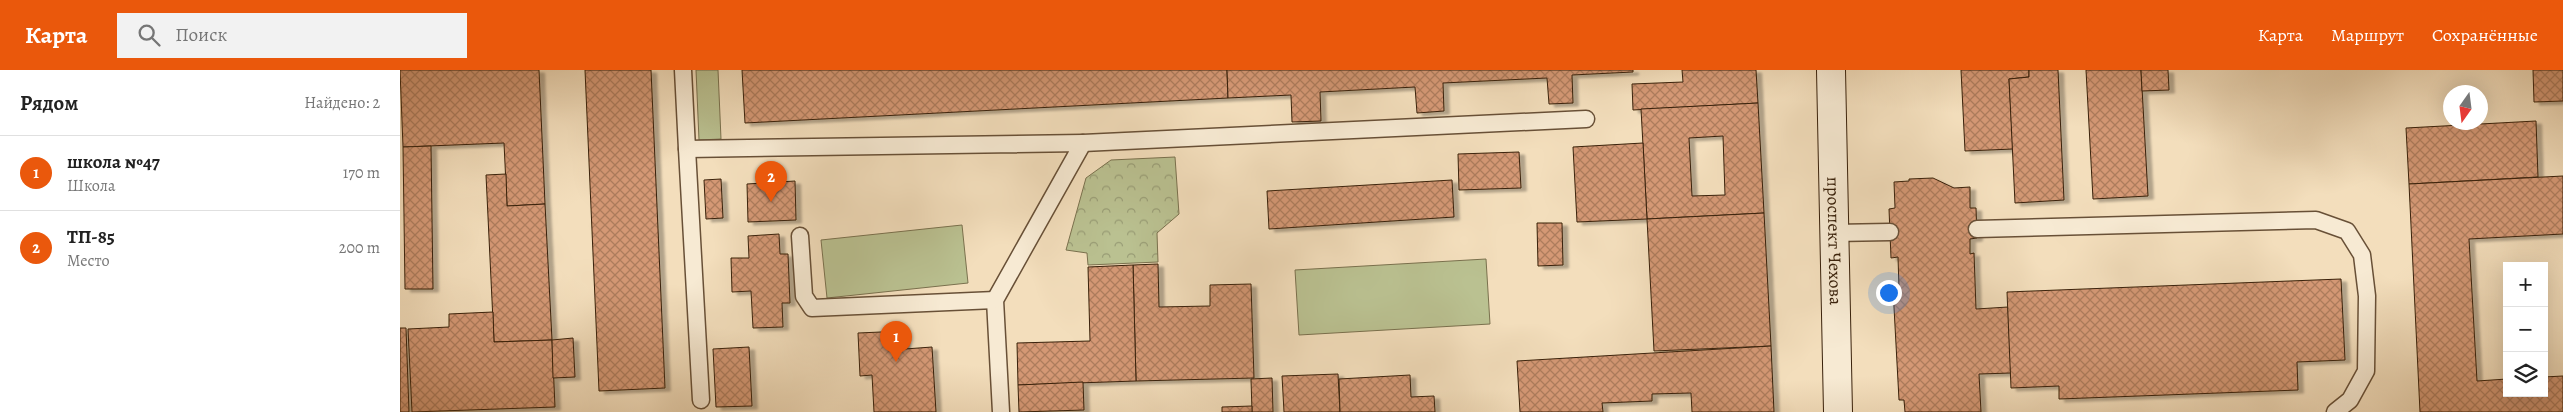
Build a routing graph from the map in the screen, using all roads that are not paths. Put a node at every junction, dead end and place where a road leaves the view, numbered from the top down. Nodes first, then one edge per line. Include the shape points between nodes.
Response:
1 (683, 70) edge
2 (1830, 70) edge
3 (1586, 119) dead end
4 (1083, 143) junction
5 (687, 149) junction
6 (1977, 229) dead end
7 (1890, 232) dead end
8 (1834, 233) junction
9 (800, 236) dead end
10 (995, 300) junction
11 (701, 400) dead end
12 (1001, 412) edge
13 (1838, 412) edge
14 (2336, 412) edge

1 - 5 lane
2 - 8 street, проспект Чехова
3 - 4 lane
4 - 5 lane
4 - 10 lane
5 - 11 lane
6 - 14 lane via 2316,220 2347,231 2362,255 2367,296 2366,371 2350,400
7 - 8 lane
8 - 13 street, проспект Чехова
9 - 10 lane via 804,296 812,308
10 - 12 lane

